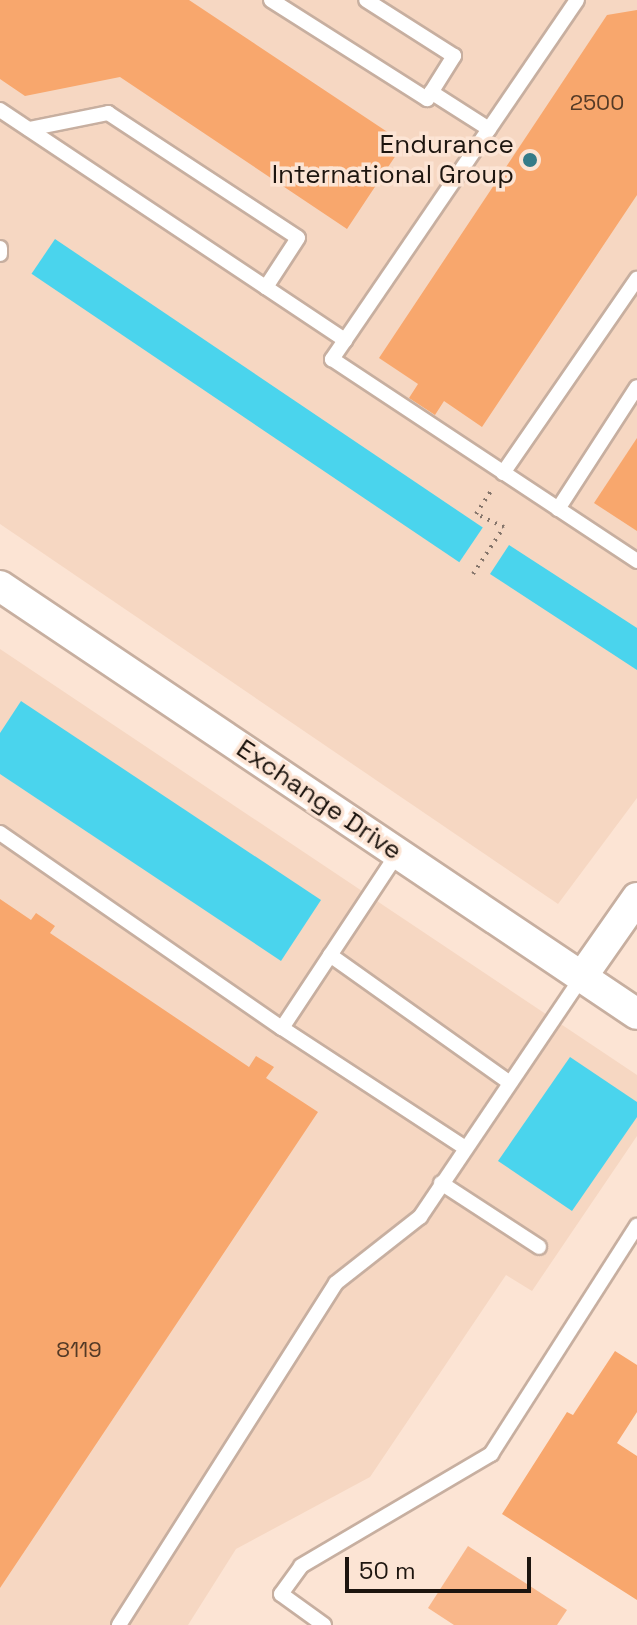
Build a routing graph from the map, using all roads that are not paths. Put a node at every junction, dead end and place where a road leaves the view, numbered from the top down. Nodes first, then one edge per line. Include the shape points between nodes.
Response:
1 (271, 0) edge
2 (366, 0) edge
3 (577, 0) edge
4 (431, 92) junction
5 (0, 110) edge
6 (29, 129) junction
7 (489, 129) junction
8 (637, 279) edge
9 (266, 287) junction
10 (345, 340) junction
11 (637, 387) edge
12 (503, 473) junction
13 (558, 509) junction
14 (637, 561) edge
15 (0, 586) edge
16 (0, 833) edge
17 (398, 853) junction
18 (637, 898) edge
19 (330, 955) junction
20 (583, 975) junction
21 (637, 1014) edge
22 (282, 1028) junction
23 (509, 1082) junction
24 (464, 1147) junction
25 (441, 1183) junction
26 (637, 1226) edge
27 (539, 1247) dead end
28 (119, 1625) edge
29 (324, 1625) edge

1 - 4 lane via 427,99
2 - 4 lane via 454,56
3 - 7 lane
4 - 7 lane
5 - 6 lane
6 - 9 lane
6 - 9 lane via 108,113 298,238
7 - 10 lane
8 - 12 lane
9 - 10 lane
10 - 12 lane via 332,359
11 - 13 lane
12 - 13 lane
13 - 14 lane
15 - 17 street, Exchange Drive
16 - 22 lane
17 - 19 lane
17 - 20 street, Exchange Drive
18 - 20 street
19 - 22 lane
19 - 23 lane
20 - 21 street, Exchange Drive
20 - 23 lane
22 - 24 lane
23 - 24 lane
24 - 25 lane
25 - 27 lane
25 - 28 lane via 420,1217 336,1283
26 - 29 lane via 491,1454 301,1566 281,1594

